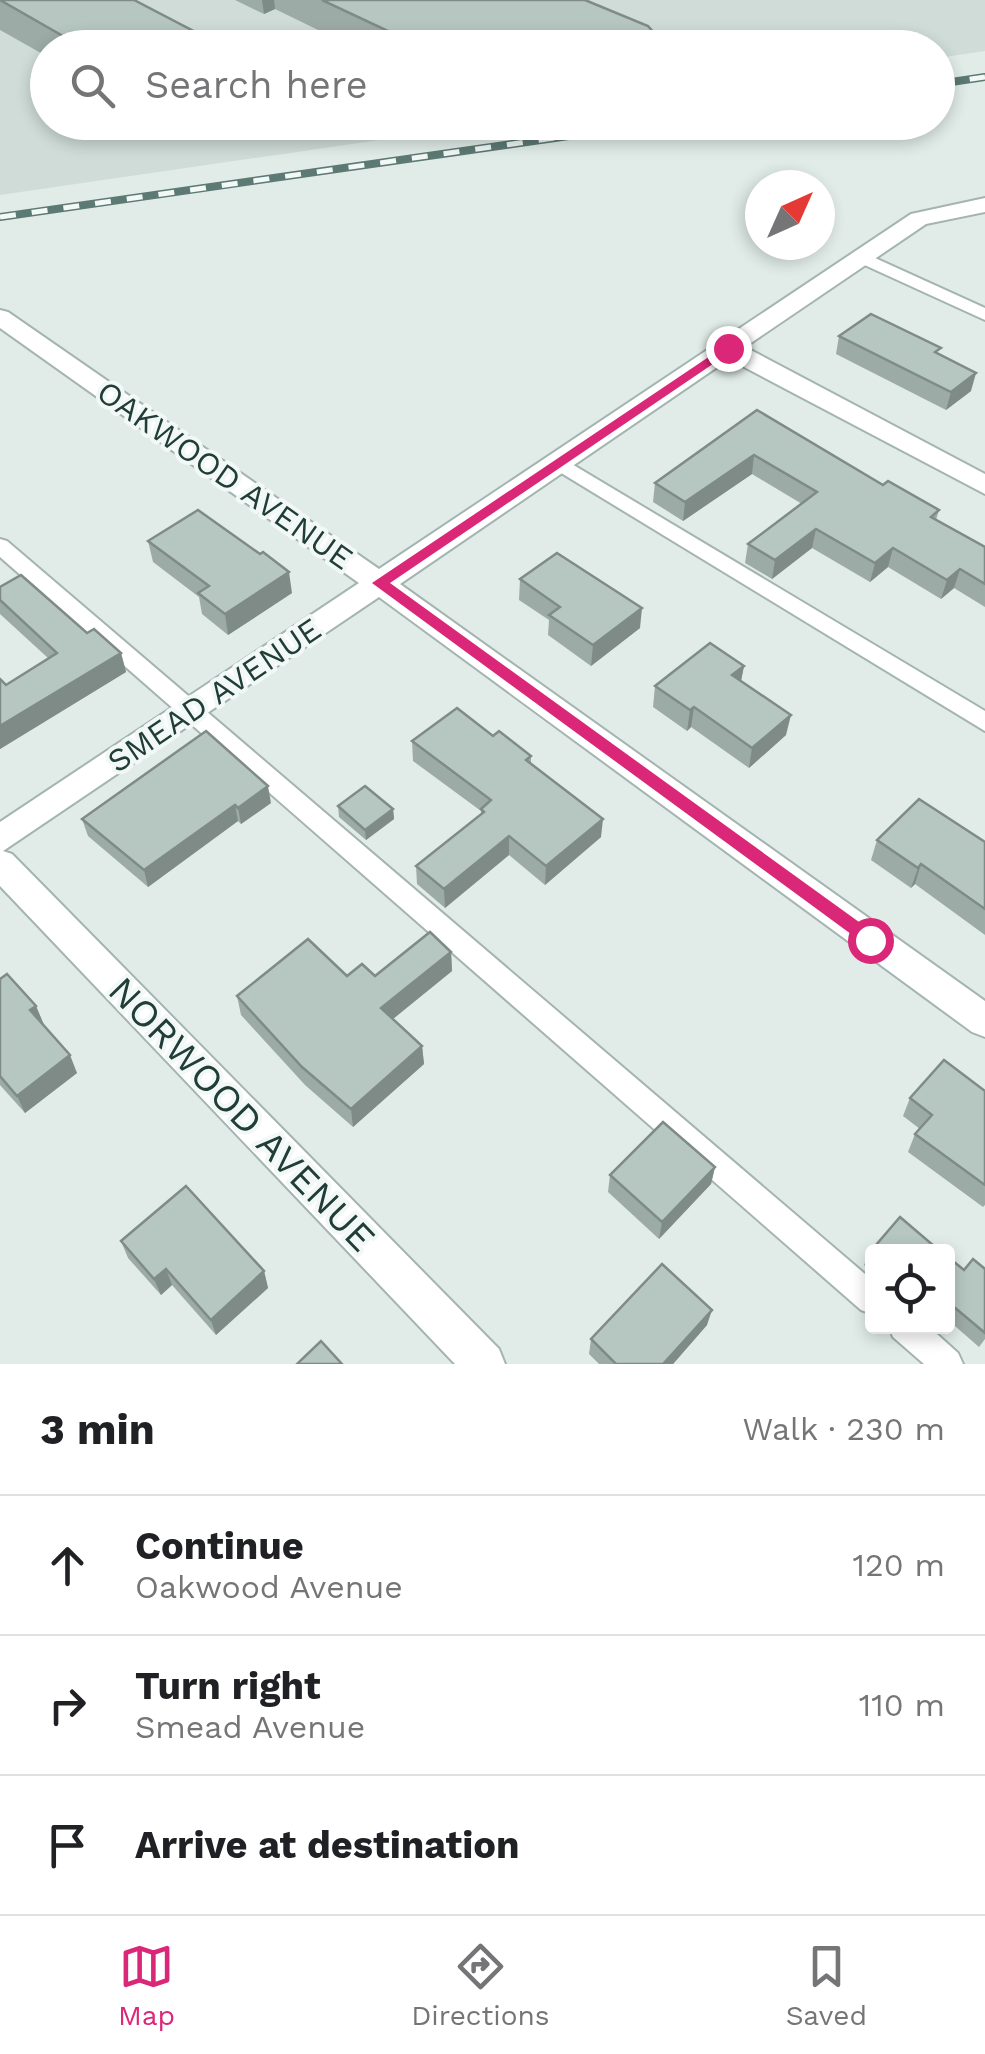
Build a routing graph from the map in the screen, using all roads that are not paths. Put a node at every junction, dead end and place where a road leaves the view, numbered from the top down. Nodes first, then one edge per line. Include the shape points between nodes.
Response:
1 (985, 205) edge
2 (864, 258) junction
3 (985, 314) edge
4 (0, 317) edge
5 (728, 348) junction
6 (560, 463) junction
7 (985, 484) edge
8 (0, 546) edge
9 (379, 583) junction
10 (192, 709) junction
11 (985, 722) edge
12 (0, 839) edge
13 (0, 864) edge
14 (985, 1021) edge
15 (865, 1293) edge
16 (913, 1334) edge
17 (484, 1364) edge
18 (947, 1364) edge

1 - 2 street, SMEAD AVENUE via 920,218
2 - 3 lane
2 - 5 street, SMEAD AVENUE
4 - 9 street, OAKWOOD AVENUE
5 - 6 street, SMEAD AVENUE
5 - 7 street
6 - 9 street, SMEAD AVENUE
6 - 11 lane
8 - 10 lane
9 - 10 street, SMEAD AVENUE
9 - 14 street, OAKWOOD AVENUE
10 - 12 street, SMEAD AVENUE
10 - 15 lane
13 - 17 street, NORWOOD AVENUE
16 - 18 lane

